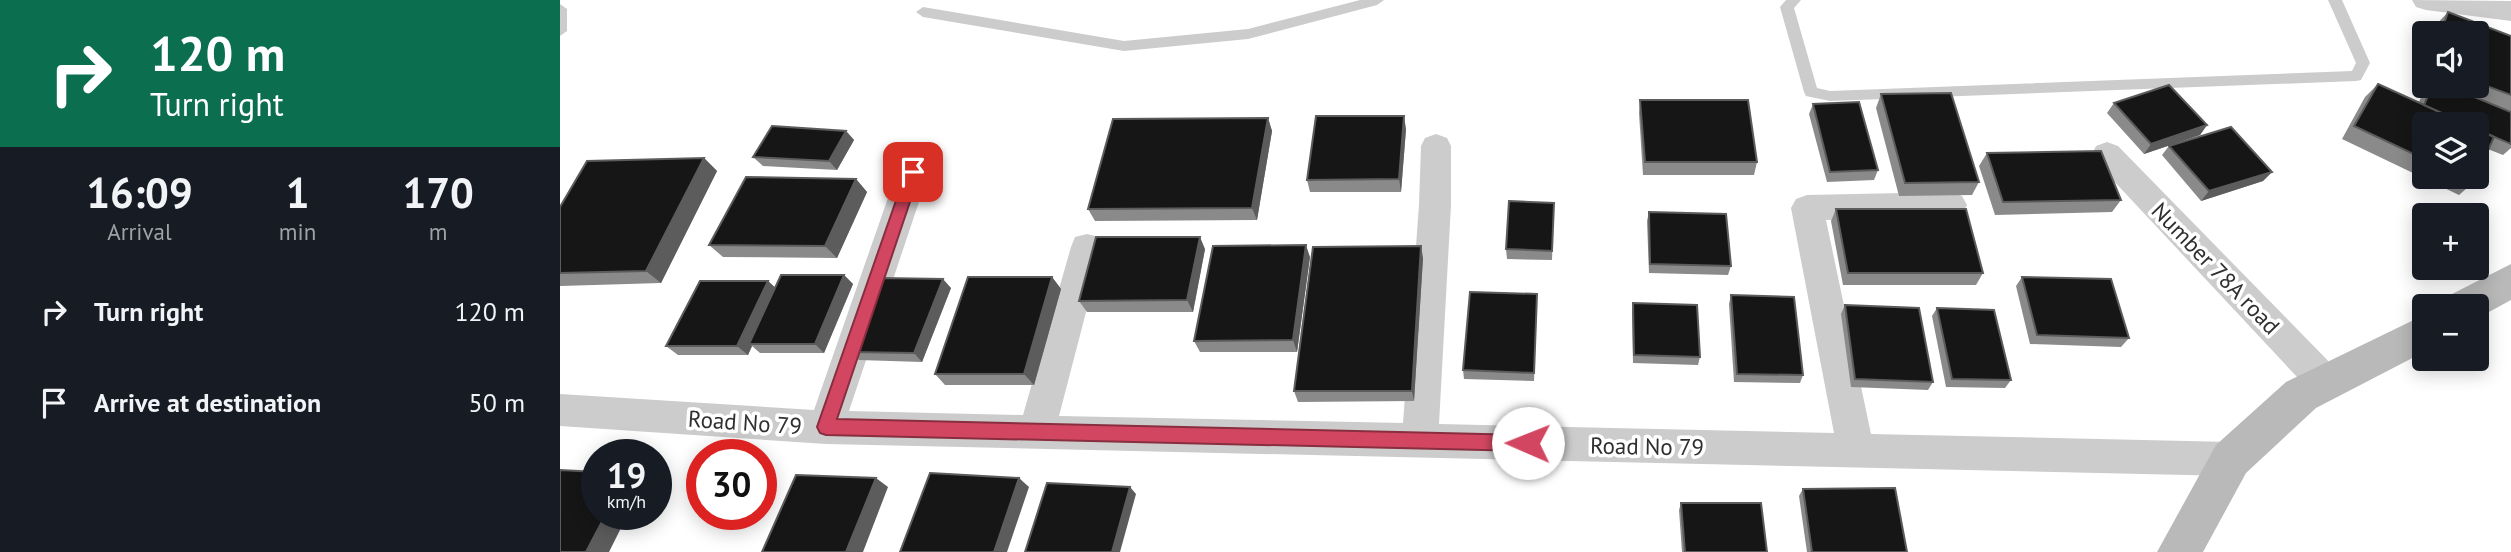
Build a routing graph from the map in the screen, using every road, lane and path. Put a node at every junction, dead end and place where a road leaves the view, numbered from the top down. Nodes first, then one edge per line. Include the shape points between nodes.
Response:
1 (1377, 0) edge
2 (1794, 0) edge
3 (2335, 0) edge
4 (2426, 0) edge
5 (560, 9) edge
6 (2511, 11) edge
7 (923, 12) dead end
8 (560, 31) edge
9 (1436, 146) dead end
10 (2106, 154) edge
11 (913, 172) dead end
12 (1951, 205) edge
13 (1087, 247) dead end
14 (2511, 280) edge
15 (2487, 294) edge
16 (2412, 338) edge
17 (2326, 383) junction
18 (560, 410) edge
19 (826, 427) junction
20 (1036, 432) junction
21 (1420, 440) junction
22 (1856, 450) junction
23 (2231, 459) junction
24 (2179, 552) edge

1 - 7 lane via 1248,34 1124,46
2 - 3 lane via 1787,7 1811,92 1830,96 2356,76 2363,63
4 - 6 street
5 - 8 lane
9 - 21 street
10 - 17 street, Number 78A road
11 - 19 street
12 - 22 street via 1807,208
13 - 20 street
14 - 15 main road
16 - 17 main road
17 - 23 main road via 2301,395
18 - 19 street, Road No 79
19 - 20 street, Road No 79
20 - 21 street, Road No 79
21 - 22 street, Road No 79
22 - 23 street, Road No 79
23 - 24 main road

